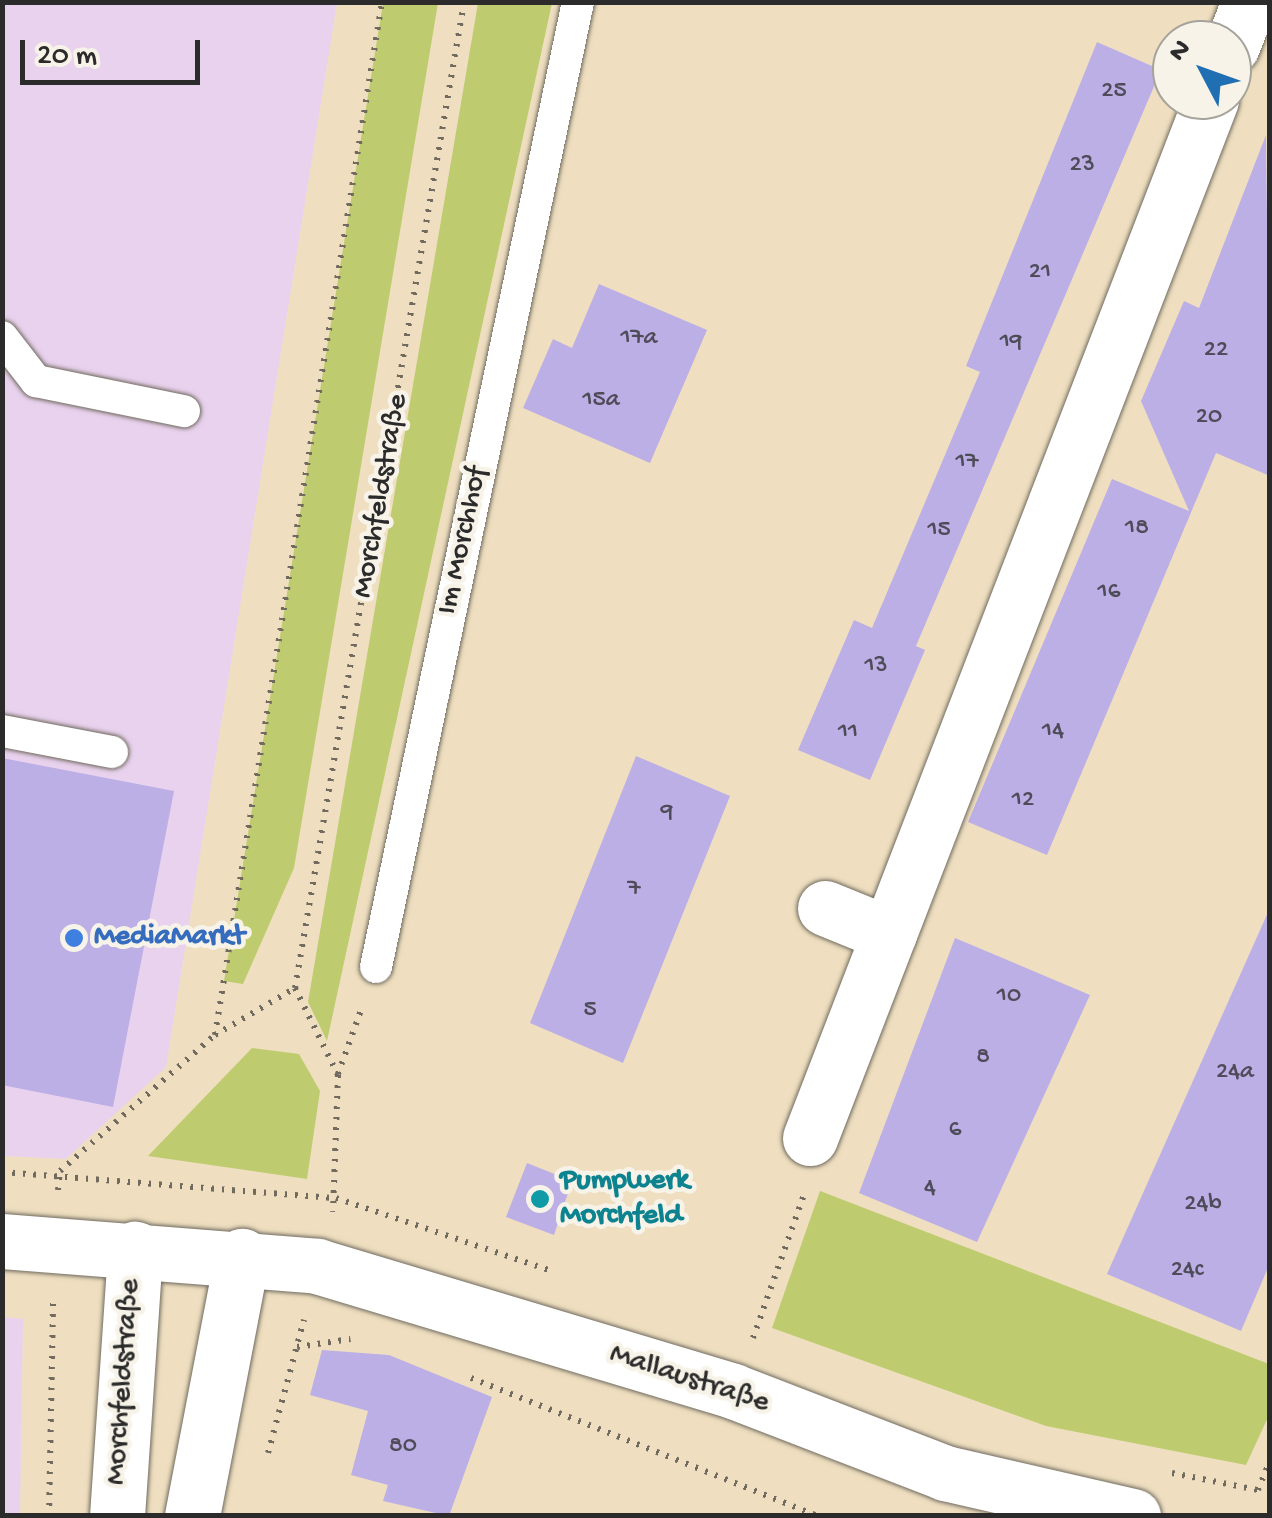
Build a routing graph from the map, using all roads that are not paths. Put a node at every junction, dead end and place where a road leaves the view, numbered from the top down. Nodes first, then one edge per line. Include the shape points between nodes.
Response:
1 (578, 2) edge
2 (1203, 120) edge
3 (2, 337) edge
4 (184, 410) dead end
5 (2, 731) edge
6 (112, 752) dead end
7 (825, 908) dead end
8 (889, 934) junction
9 (376, 967) road end
10 (810, 1138) road end
11 (28, 1243) edge
12 (135, 1249) junction
13 (242, 1256) junction
14 (117, 1516) edge
15 (192, 1516) edge
16 (1133, 1516) edge

1 - 9 lane, Im Morchhof
2 - 8 main road
3 - 4 lane via 36,381
5 - 6 lane
7 - 8 main road
8 - 10 main road
11 - 12 main road, Mallaustraße
12 - 13 main road, Mallaustraße
12 - 14 main road, Morchfeldstraße
13 - 15 main road
13 - 16 main road, Mallaustraße via 317,1266 733,1391 946,1473

